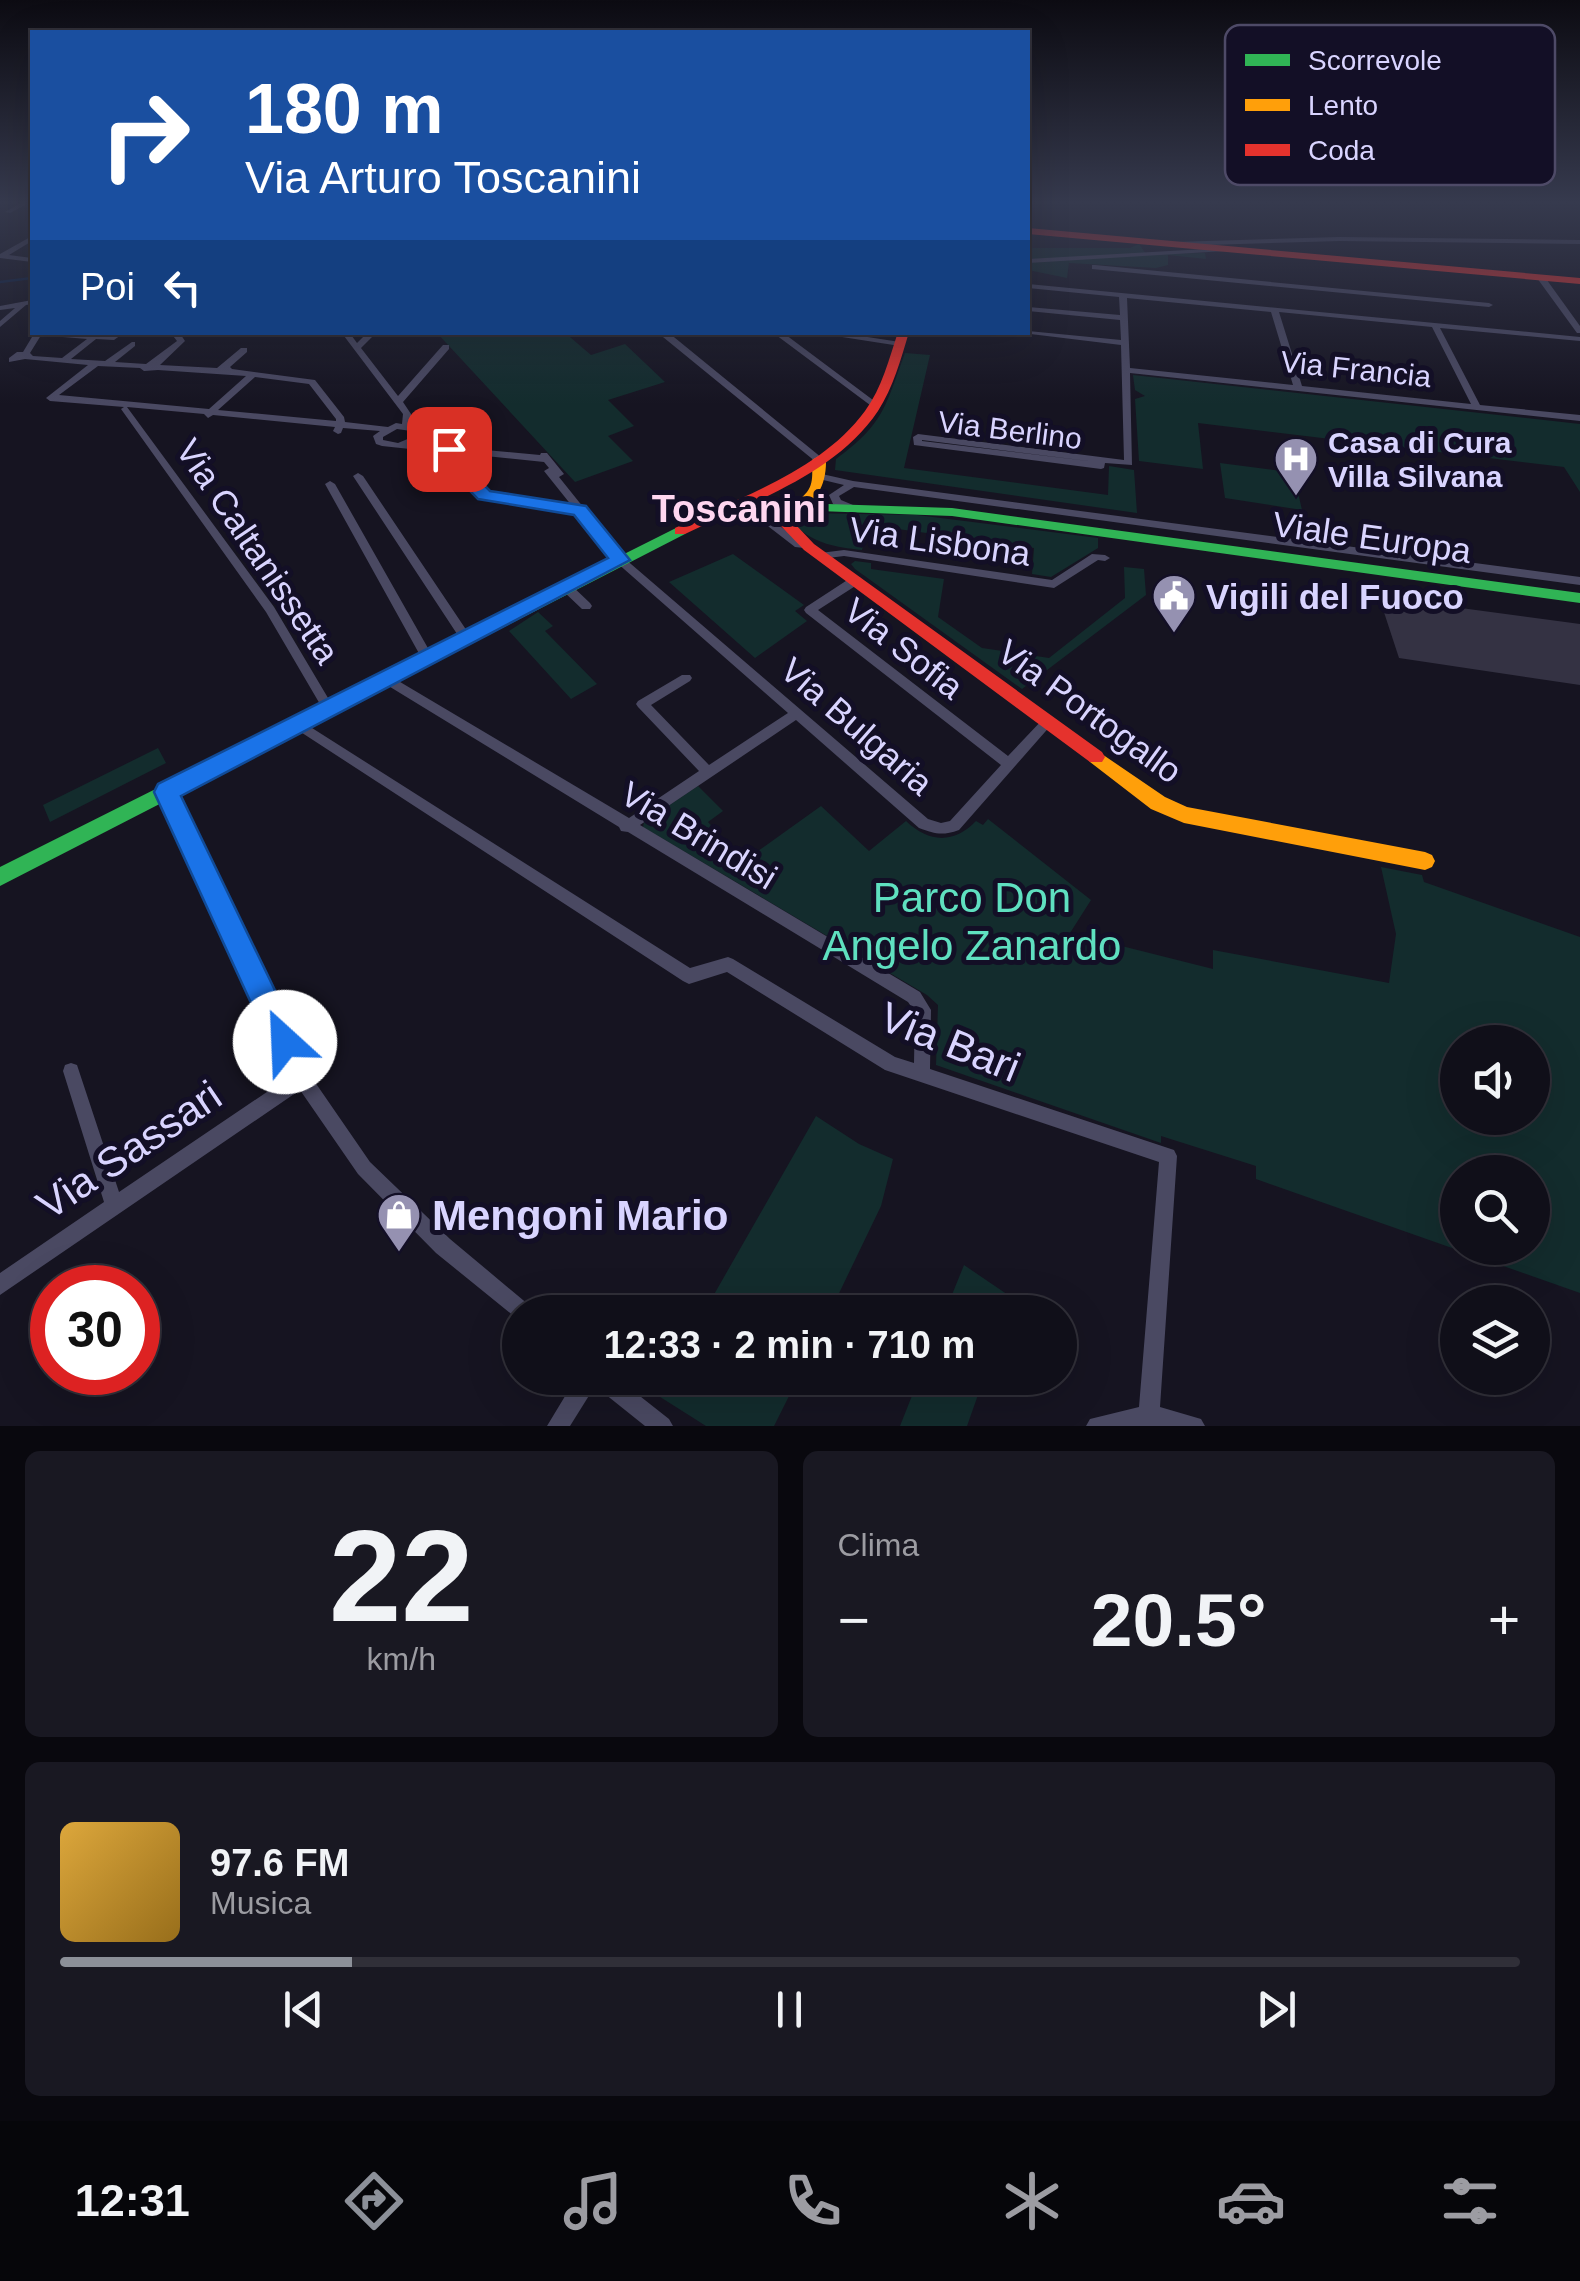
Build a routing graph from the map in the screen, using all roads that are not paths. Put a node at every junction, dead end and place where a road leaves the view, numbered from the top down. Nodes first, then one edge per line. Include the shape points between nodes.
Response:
1 (1133, 271) edge
2 (1460, 271) edge
3 (1191, 276) junction
4 (1541, 278) junction
5 (1580, 281) edge
6 (1030, 286) edge
7 (1324, 289) junction
8 (1123, 295) junction
9 (1194, 302) junction
10 (1462, 302) junction
11 (28, 303) edge
12 (1489, 305) dead end
13 (0, 308) edge
14 (1030, 308) edge
15 (1274, 310) junction
16 (1333, 316) junction
17 (1124, 318) junction
18 (0, 324) edge
19 (1435, 325) junction
20 (1479, 330) junction
21 (1580, 331) edge
22 (1030, 333) edge
23 (38, 335) edge
24 (83, 335) edge
25 (118, 335) edge
26 (177, 335) edge
27 (347, 335) edge
28 (370, 335) edge
29 (666, 335) dead end
30 (780, 335) edge
31 (858, 335) edge
32 (94, 337) junction
33 (902, 338) edge
34 (1580, 340) edge
35 (1125, 343) junction
36 (132, 344) dead end
37 (446, 347) dead end
38 (357, 348) junction
39 (244, 350) dead end
40 (27, 356) junction
41 (5, 361) edge
42 (63, 361) junction
43 (96, 363) junction
44 (107, 364) junction
45 (153, 365) junction
46 (223, 370) junction
47 (1126, 370) junction
48 (254, 373) junction
49 (1298, 388) junction
50 (49, 399) junction
51 (398, 402) junction
52 (878, 406) junction
53 (1477, 407) junction
54 (125, 409) junction
55 (156, 412) junction
56 (208, 414) junction
57 (1580, 418) edge
58 (140, 424) junction
59 (407, 425) junction
60 (339, 429) junction
61 (386, 429) junction
62 (418, 432) junction
63 (378, 439) junction
64 (402, 445) junction
65 (448, 449) junction
66 (483, 453) junction
67 (515, 453) junction
68 (543, 459) junction
69 (1100, 460) junction
70 (815, 468) junction
71 (458, 469) junction
72 (358, 476) dead end
73 (330, 484) dead end
74 (853, 484) junction
75 (745, 498) junction
76 (849, 506) junction
77 (798, 507) junction
78 (580, 510) junction
79 (759, 514) junction
80 (699, 521) junction
81 (1141, 524) junction
82 (1163, 534) junction
83 (814, 552) junction
84 (624, 558) junction
85 (1105, 558) dead end
86 (856, 580) junction
87 (1580, 581) edge
88 (566, 587) junction
89 (1580, 598) edge
90 (586, 606) dead end
91 (465, 637) junction
92 (426, 658) junction
93 (686, 678) dead end
94 (386, 679) junction
95 (328, 708) junction
96 (797, 713) junction
97 (1048, 721) junction
98 (297, 724) junction
99 (1009, 764) junction
100 (708, 772) junction
101 (166, 792) junction
102 (626, 827) junction
103 (1425, 862) dead end
104 (0, 877) edge
105 (72, 1071) dead end
106 (922, 1074) junction
107 (302, 1078) junction
108 (114, 1204) junction
109 (0, 1285) edge
110 (502, 1295) edge
111 (577, 1395) edge
112 (622, 1395) edge
113 (1148, 1414) junction
114 (558, 1426) edge
115 (662, 1426) edge
116 (1098, 1426) edge
117 (1194, 1426) edge

1 - 3 street
2 - 4 street
3 - 7 street
3 - 9 street
4 - 5 street
4 - 21 street
6 - 8 street
7 - 10 street
7 - 16 street
8 - 9 street
8 - 17 street
9 - 15 street
10 - 12 street
10 - 20 street
11 - 13 street
11 - 18 street
14 - 17 street
15 - 16 street
15 - 49 street
16 - 19 street
17 - 35 street
19 - 20 street
19 - 53 street
20 - 34 street
22 - 35 street
23 - 40 street
24 - 32 street
25 - 32 street
26 - 45 street via 181,340
27 - 38 street
28 - 38 street
29 - 70 street
30 - 52 street
31 - 33 street
32 - 42 street
33 - 52 street
35 - 47 street
36 - 44 street
37 - 51 street
38 - 51 street
39 - 46 street
40 - 41 street
40 - 42 street
42 - 43 street
43 - 44 street
43 - 50 street
44 - 45 street
45 - 46 street
46 - 48 street
47 - 49 street, Via Francia
47 - 69 street, Via Berlino via 1129,463
48 - 56 street, Via Caltanissetta
48 - 60 street via 312,382 341,420
49 - 53 street, Via Francia
50 - 54 street, Via Caltanissetta
50 - 56 street, Via Caltanissetta
51 - 59 street
52 - 70 street
53 - 57 street, Via Francia
54 - 55 street, Via Caltanissetta
54 - 58 street, Via Caltanissetta
55 - 56 street, Via Caltanissetta
55 - 58 street, Via Caltanissetta
56 - 60 street, Via Caltanissetta
58 - 95 street, Via Caltanissetta via 270,610
59 - 61 street, Via Caltanissetta
59 - 62 street
60 - 61 street, Via Caltanissetta
60 - 63 street, Via Caltanissetta
61 - 63 street
62 - 64 street
62 - 65 street
63 - 64 street, Via Caltanissetta
64 - 65 street, Via Caltanissetta
65 - 66 street
65 - 67 street
65 - 71 street
66 - 67 street
66 - 71 street via 469,456
67 - 68 street
67 - 68 street
68 - 78 street
68 - 84 street
69 - 69 street, Via Berlino via 918,438 917,443 1100,466
70 - 74 street, Viale Europa
70 - 75 street
70 - 77 street via 813,494
71 - 78 street via 485,496
72 - 91 street
73 - 92 street
74 - 76 street via 834,494
74 - 81 street, Viale Europa
75 - 79 street
75 - 80 street
76 - 77 street, Viale Europa
76 - 82 street, Viale Europa
77 - 79 street, Viale Europa
77 - 83 street via 788,526
78 - 84 street
79 - 80 street, Viale Europa
79 - 83 street, Via Portogallo
80 - 84 street
81 - 82 street, Viale Europa
81 - 82 street
82 - 87 street, Viale Europa
82 - 89 street, Viale Europa
83 - 85 street, Via Lisbona via 1054,584 1096,556
83 - 86 street, Via Portogallo
84 - 88 street
84 - 96 street, Via Bulgaria
86 - 97 street, Via Portogallo
86 - 99 street, Via Sofia via 810,610
88 - 90 street
88 - 91 street
91 - 92 street
92 - 94 street
93 - 100 street via 642,704
94 - 95 street
94 - 102 street, Via Brindisi
95 - 98 street
96 - 99 street, Via Bulgaria via 931,828 954,826
96 - 100 street
97 - 99 street, Via Bulgaria
97 - 103 street, Via Portogallo via 1172,811
98 - 101 street
98 - 106 street, Via Bari via 689,976 728,964 891,1064
100 - 102 street
101 - 104 street
101 - 107 street
102 - 106 street, Via Brindisi via 914,998 922,1010
105 - 108 street
106 - 113 street, Via Bari via 1168,1156
107 - 108 street, Via Sassari
107 - 110 street via 364,1168
108 - 109 street, Via Sassari
111 - 114 street
112 - 115 street
113 - 116 street
113 - 117 street

